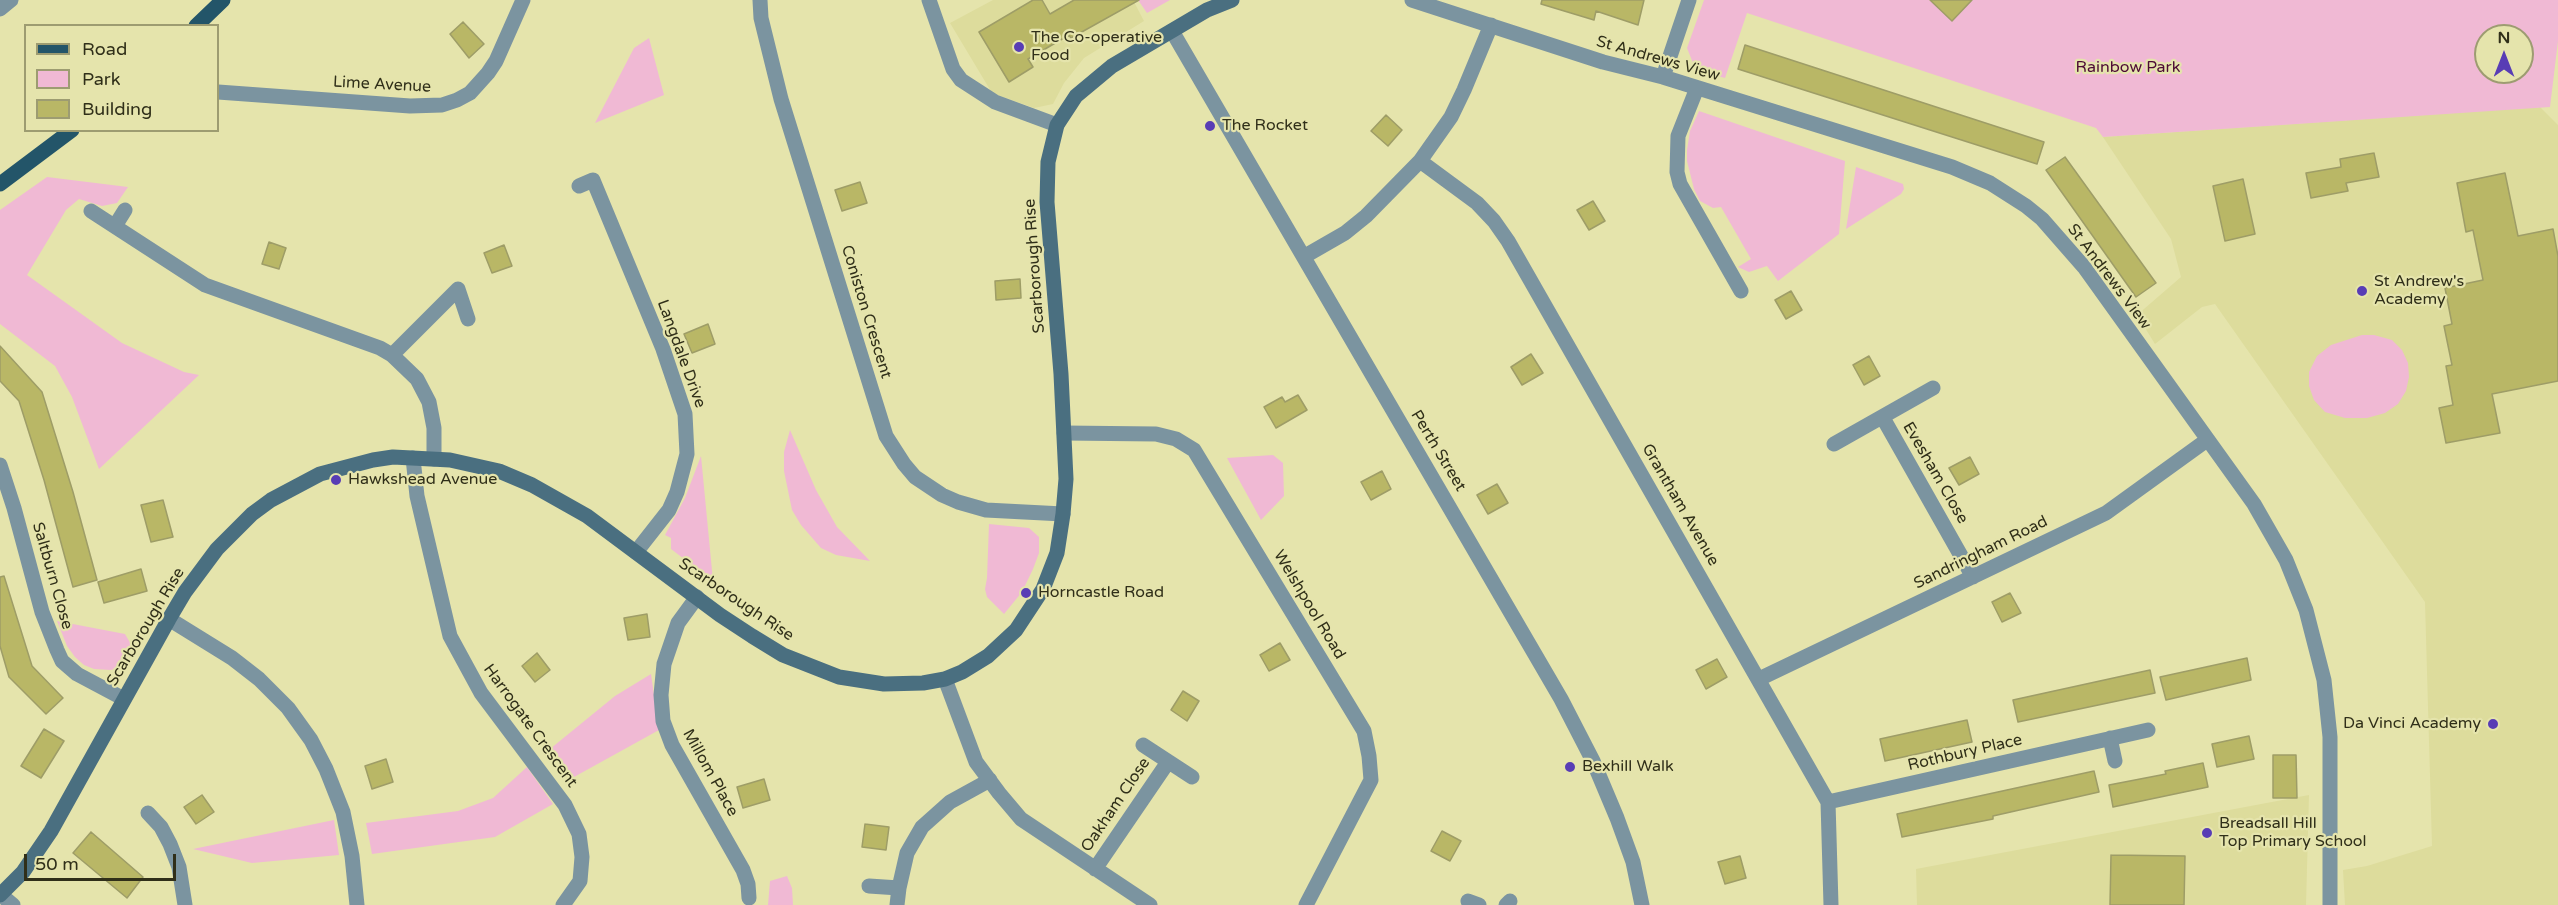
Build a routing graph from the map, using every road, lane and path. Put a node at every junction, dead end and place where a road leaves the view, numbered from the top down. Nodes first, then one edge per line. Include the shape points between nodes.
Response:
1 (11, 0) edge
2 (223, 0) edge
3 (523, 0) edge
4 (760, 0) edge
5 (929, 0) edge
6 (1232, 0) edge
7 (1412, 0) edge
8 (1689, 0) edge
9 (0, 9) edge
10 (198, 24) edge
11 (1491, 25) junction
12 (1172, 31) junction
13 (1662, 77) junction
14 (1696, 88) junction
15 (219, 92) edge
16 (1057, 125) junction
17 (69, 132) edge
18 (1420, 161) junction
19 (0, 184) edge
20 (579, 186) dead end
21 (124, 210) dead end
22 (91, 211) dead end
23 (115, 226) junction
24 (1305, 256) junction
25 (1741, 291) dead end
26 (468, 319) dead end
27 (392, 355) junction
28 (1932, 388) dead end
29 (1883, 418) junction
30 (1064, 433) junction
31 (2207, 440) junction
32 (1834, 444) dead end
33 (413, 458) junction
34 (434, 459) junction
35 (0, 465) edge
36 (1064, 514) junction
37 (636, 552) junction
38 (1973, 577) junction
39 (697, 597) junction
40 (169, 619) junction
41 (945, 679) junction
42 (1760, 679) junction
43 (124, 699) junction
44 (2148, 730) dead end
45 (2110, 738) junction
46 (1143, 746) dead end
47 (2115, 761) dead end
48 (1168, 762) junction
49 (1191, 777) dead end
50 (990, 780) junction
51 (1828, 802) junction
52 (148, 813) dead end
53 (1095, 869) junction
54 (869, 886) dead end
55 (898, 888) junction
56 (0, 895) edge
57 (749, 898) dead end
58 (13, 905) edge
59 (185, 905) edge
60 (357, 905) edge
61 (563, 905) edge
62 (897, 905) edge
63 (1150, 905) edge
64 (1306, 905) edge
65 (1642, 905) edge
66 (1831, 905) edge
67 (2330, 905) edge

1 - 9 street
2 - 10 main road
3 - 15 street, Lime Avenue via 488,73 470,93 449,103 410,106
4 - 36 street, Coniston Crescent via 781,99 886,436 915,477 950,498 986,510
5 - 16 street via 953,69 961,80 995,102
6 - 12 street, Scarborough Rise
7 - 11 street, St Andrews View
8 - 13 street
11 - 13 street, St Andrews View
11 - 18 street via 1450,117
12 - 16 street, Scarborough Rise via 1112,66 1076,96
12 - 24 street, Perth Street
13 - 14 street, St Andrews View
14 - 25 street via 1678,136 1677,172 1680,184
14 - 31 street, St Andrews View via 1952,167 1989,183 2026,206 2084,267
16 - 30 street, Scarborough Rise via 1048,162 1047,202
17 - 19 main road
18 - 24 street via 1346,233
18 - 42 street, Grantham Avenue via 1477,203 1508,241
20 - 37 street, Langdale Drive via 593,180 663,349 685,414 687,454 677,492 669,510
21 - 23 street
22 - 23 street
23 - 27 street via 205,285
24 - 65 street, Perth Street via 1561,699 1617,818 1633,862
26 - 27 street via 458,289
27 - 34 street via 417,380 429,402
28 - 29 street
29 - 32 street
29 - 38 street, Evesham Close
30 - 36 street, Scarborough Rise
30 - 64 street, Welshpool Road via 1156,434 1176,439 1194,450 1364,731 1371,780
31 - 38 street, Sandringham Road via 2106,513
31 - 67 street, St Andrews View via 2254,504 2286,560 2314,639 2324,680 2330,737
33 - 34 street, Scarborough Rise
33 - 40 street, Scarborough Rise via 373,460 320,474 271,500 217,549
33 - 61 street, Harrogate Crescent via 430,559 450,636 481,693 565,805 579,834 580,881
34 - 37 street, Scarborough Rise via 499,471 532,485 587,516
35 - 43 street, Saltburn Close via 42,612 62,661 77,674
36 - 41 street, Scarborough Rise via 1053,567 1035,604 993,652
37 - 39 street, Scarborough Rise
38 - 42 street, Sandringham Road
39 - 41 street, Scarborough Rise via 783,655 839,677 905,685
39 - 57 street, Millom Place via 678,624 664,664 663,721 672,745 743,870
40 - 43 street, Scarborough Rise
40 - 60 street via 254,675 288,708 311,740 343,812
41 - 50 street via 976,762
42 - 51 street, Grantham Avenue
43 - 56 street, Scarborough Rise via 51,831
44 - 45 street, Rothbury Place
45 - 47 street
45 - 51 street, Rothbury Place
46 - 48 street, Oakham Close
48 - 49 street, Oakham Close
48 - 53 street, Oakham Close
50 - 53 street via 1021,819
50 - 55 street via 950,802 922,827 908,853
51 - 66 street, Grantham Avenue
52 - 59 street via 170,844 179,867
53 - 63 street
54 - 55 street
55 - 62 street
56 - 58 street

